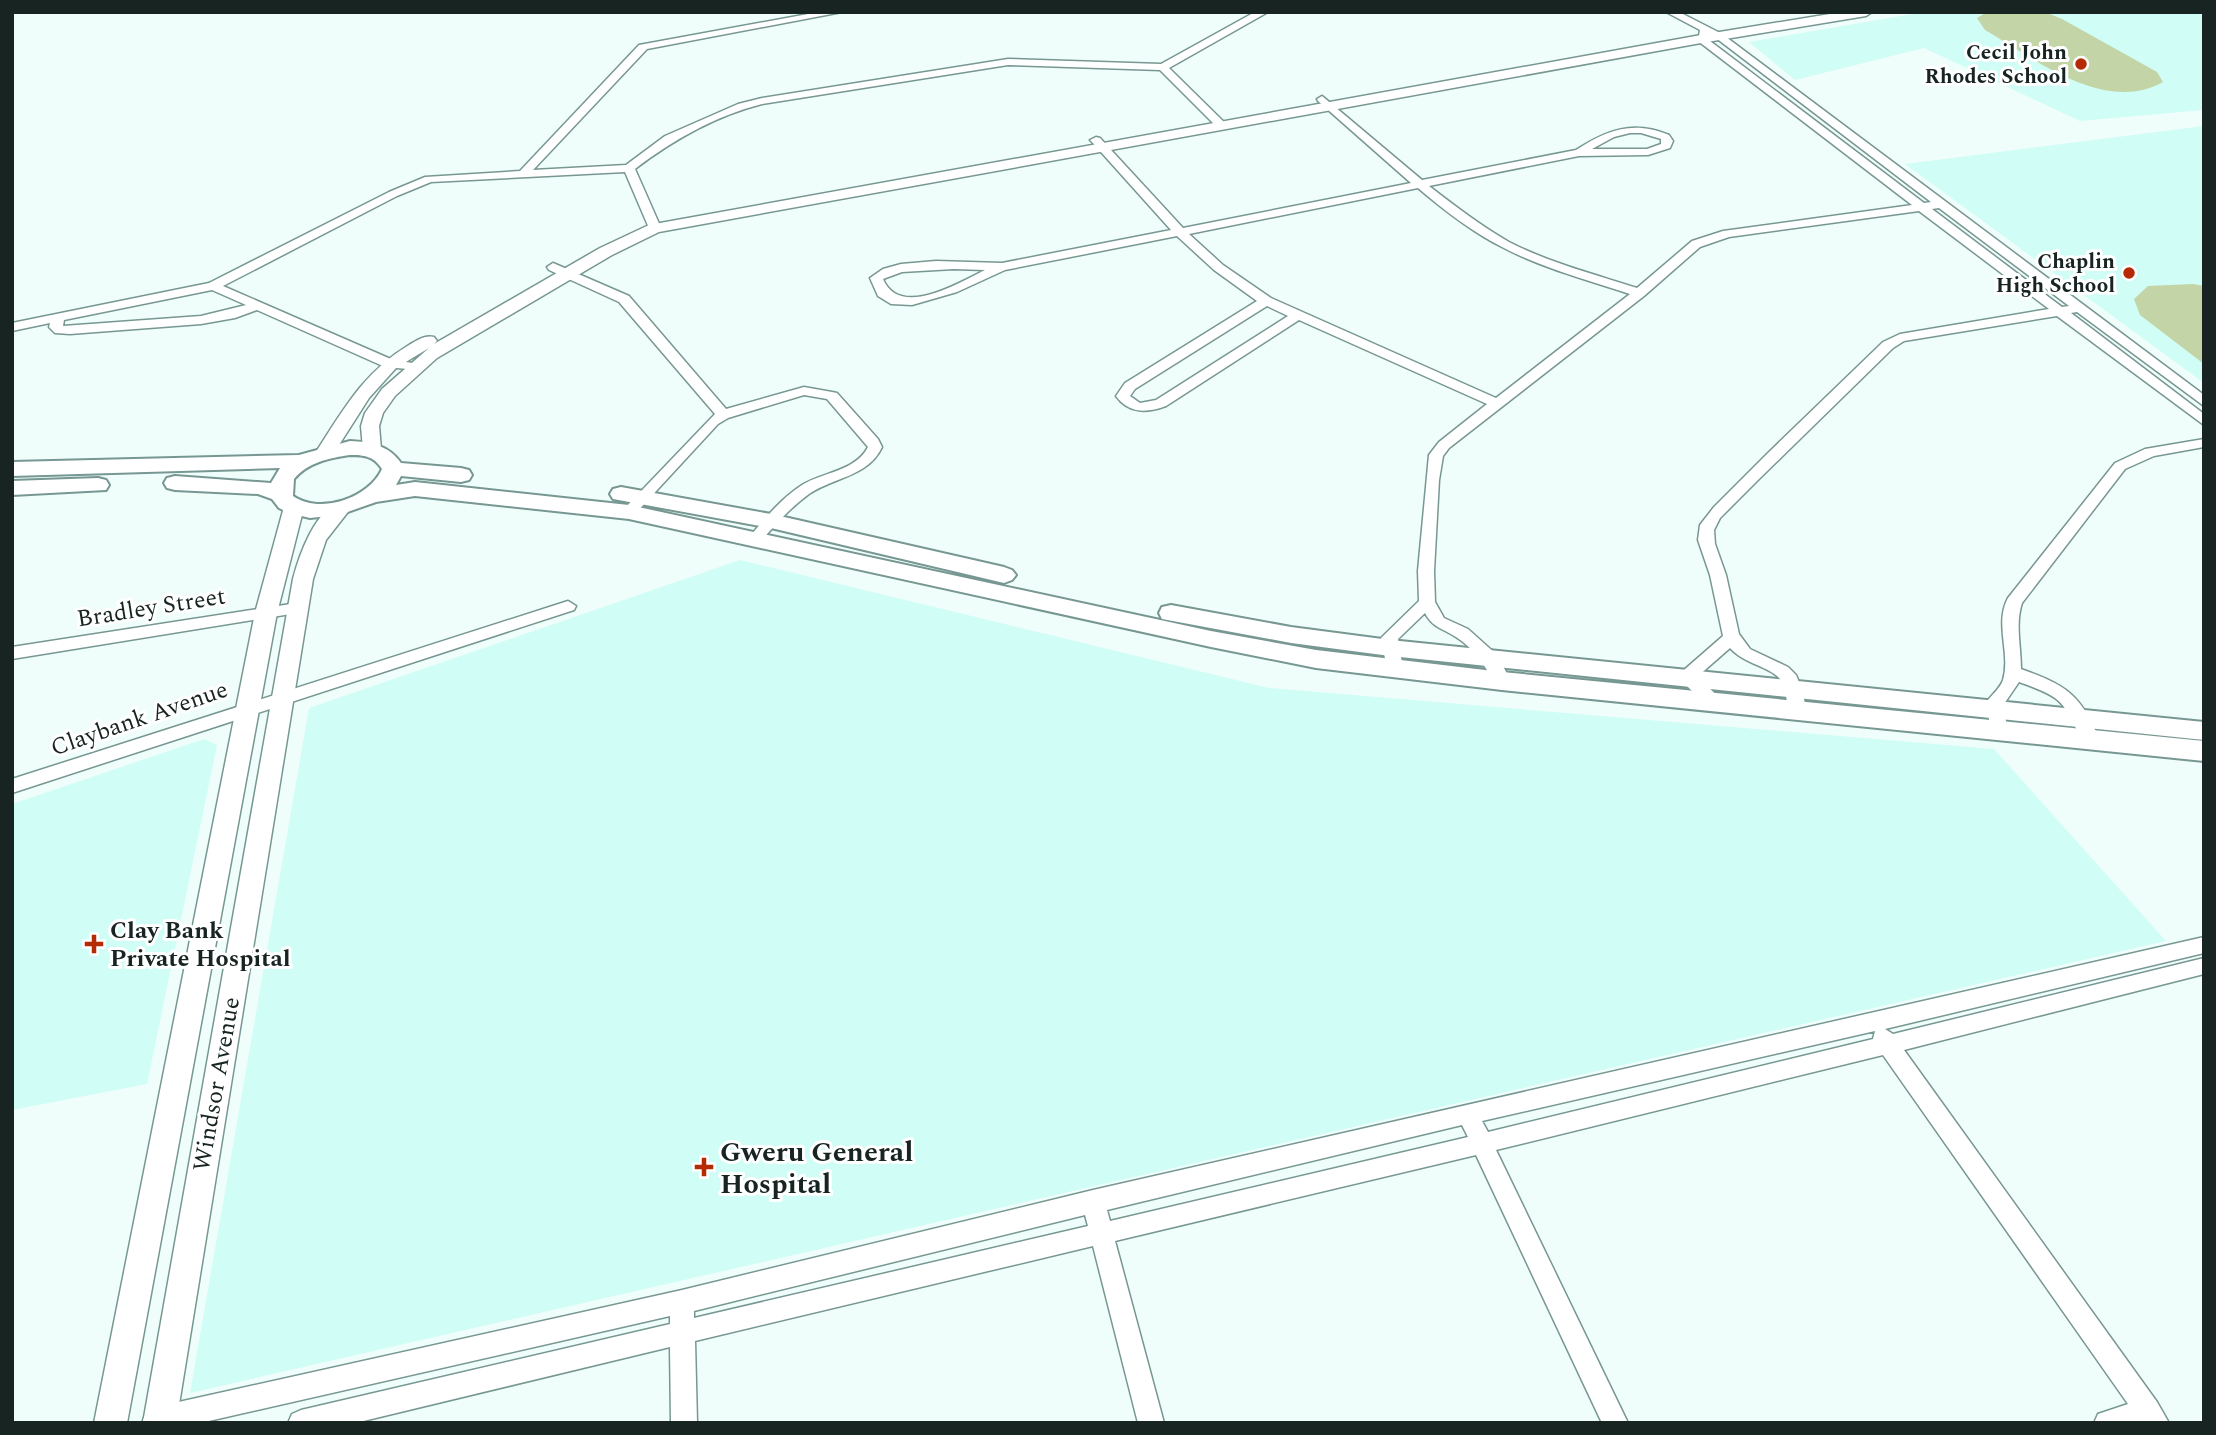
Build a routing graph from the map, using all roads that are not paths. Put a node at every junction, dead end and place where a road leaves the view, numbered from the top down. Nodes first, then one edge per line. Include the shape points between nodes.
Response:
1 (838, 12) edge
2 (1263, 12) edge
3 (1671, 12) edge
4 (1816, 12) edge
5 (1866, 12) edge
6 (1702, 35) junction
7 (1719, 36) junction
8 (1163, 67) junction
9 (1326, 102) junction
10 (1825, 116) junction
11 (1805, 117) junction
12 (1218, 122) junction
13 (1100, 144) junction
14 (1579, 153) junction
15 (629, 168) junction
16 (525, 172) junction
17 (1422, 184) junction
18 (1941, 204) junction
19 (1924, 206) junction
20 (652, 223) junction
21 (1180, 232) junction
22 (553, 267) junction
23 (1002, 267) junction
24 (569, 274) junction
25 (213, 286) junction
26 (1639, 293) junction
27 (1266, 301) junction
28 (258, 304) junction
29 (2080, 308) junction
30 (2062, 311) junction
31 (1298, 315) junction
32 (58, 317) junction
33 (12, 327) edge
34 (390, 363) junction
35 (414, 367) junction
36 (2204, 402) edge
37 (1498, 404) junction
38 (723, 415) junction
39 (2204, 421) edge
40 (2204, 443) edge
41 (372, 449) junction
42 (325, 452) junction
43 (303, 461) junction
44 (393, 468) junction
45 (12, 469) edge
46 (12, 488) edge
47 (371, 496) junction
48 (287, 501) junction
49 (636, 504) junction
50 (341, 508) junction
51 (764, 530) junction
52 (1427, 602) junction
53 (568, 606) dead end
54 (298, 608) junction
55 (266, 613) junction
56 (1732, 638) junction
57 (12, 653) edge
58 (1392, 658) junction
59 (1491, 659) junction
60 (2013, 673) junction
61 (1689, 679) junction
62 (1502, 681) junction
63 (282, 699) junction
64 (1797, 700) junction
65 (1713, 702) junction
66 (250, 707) junction
67 (1997, 720) junction
68 (2086, 728) junction
69 (2204, 731) edge
70 (2204, 751) edge
71 (12, 786) edge
72 (2204, 944) edge
73 (2204, 966) edge
74 (1873, 1023) junction
75 (1889, 1044) junction
76 (1469, 1116) junction
77 (1481, 1142) junction
78 (1093, 1201) junction
79 (1102, 1233) junction
80 (682, 1302) junction
81 (685, 1332) junction
82 (2152, 1417) edge
83 (155, 1422) edge
84 (110, 1423) edge
85 (301, 1423) edge
86 (684, 1423) edge
87 (1151, 1423) edge
88 (1615, 1423) edge
89 (2107, 1423) edge

1 - 16 street via 643,47
2 - 8 street
3 - 6 street
4 - 6 main road
5 - 7 main road
6 - 7 main road
6 - 9 main road
6 - 11 street
7 - 10 street
8 - 12 street
8 - 15 street via 1008,62 762,101 669,138
9 - 12 main road
9 - 17 street
10 - 11 street
10 - 18 street
11 - 19 street
12 - 13 main road
13 - 20 main road
13 - 21 street
14 - 14 street via 1648,152 1667,141 1648,130 1625,129
14 - 17 street
15 - 16 street
15 - 20 street
16 - 25 street via 421,181
17 - 21 street
17 - 26 street via 1505,244
18 - 19 street
18 - 29 street
19 - 26 street via 1710,238 1696,244
19 - 30 street
20 - 22 main road via 628,226
20 - 24 main road
21 - 23 street
21 - 27 street via 1234,281
22 - 24 street
22 - 34 main road
23 - 23 street via 921,302 890,299 877,287 876,278 892,269
24 - 35 main road
24 - 38 street via 633,308
25 - 28 street
25 - 32 street
26 - 37 street
27 - 31 street
27 - 31 street via 1130,386 1122,396 1125,401 1139,407 1161,403
28 - 32 street via 217,318 88,330 60,330 55,327
28 - 34 street
29 - 30 street
29 - 36 street
30 - 39 street
30 - 56 street via 1900,338 1755,474 1706,531
31 - 37 street
32 - 33 street
34 - 35 street
34 - 42 main road via 362,395
35 - 41 main road via 373,414 369,430
37 - 52 street via 1456,434 1436,455
38 - 49 street via 701,432
38 - 51 street via 788,394 817,393 839,403 875,447 864,463 812,485
40 - 60 street via 2131,458 2120,466 2014,602 2009,618
41 - 42 highway
41 - 44 highway via 387,457
42 - 43 highway
43 - 45 highway
43 - 48 highway via 281,483
44 - 47 highway via 387,483
44 - 49 highway
46 - 48 highway via 202,483 261,487
47 - 49 highway via 415,489
47 - 50 highway
48 - 50 highway via 310,511
48 - 55 main road, Windsor Avenue
49 - 51 highway
50 - 54 main road, Windsor Avenue via 310,550
51 - 58 highway via 1316,659
52 - 58 street via 1390,638
52 - 59 street via 1438,622 1462,633
53 - 63 street, Claybank Avenue
54 - 55 street, Bradley Street
54 - 63 main road, Windsor Avenue
55 - 57 street, Bradley Street
55 - 66 main road, Windsor Avenue
56 - 61 street via 1693,668
56 - 64 street via 1745,654 1781,670
58 - 59 highway
58 - 62 highway
59 - 61 highway
59 - 62 street
60 - 67 street via 1995,703
60 - 68 street via 2070,697
61 - 64 highway
61 - 65 street
62 - 65 highway
63 - 66 street, Claybank Avenue
63 - 83 main road, Windsor Avenue
64 - 65 highway
64 - 67 highway
66 - 71 street, Claybank Avenue
66 - 84 main road, Windsor Avenue
67 - 68 highway
68 - 69 highway
68 - 70 highway
72 - 74 street
73 - 75 street
74 - 75 street
74 - 76 street
75 - 77 street
75 - 82 street
76 - 77 street
76 - 78 street
77 - 79 street
77 - 88 street
78 - 79 street
78 - 80 street
79 - 81 street
79 - 87 street
80 - 81 street
80 - 83 street
81 - 85 street
81 - 86 street
82 - 89 street

